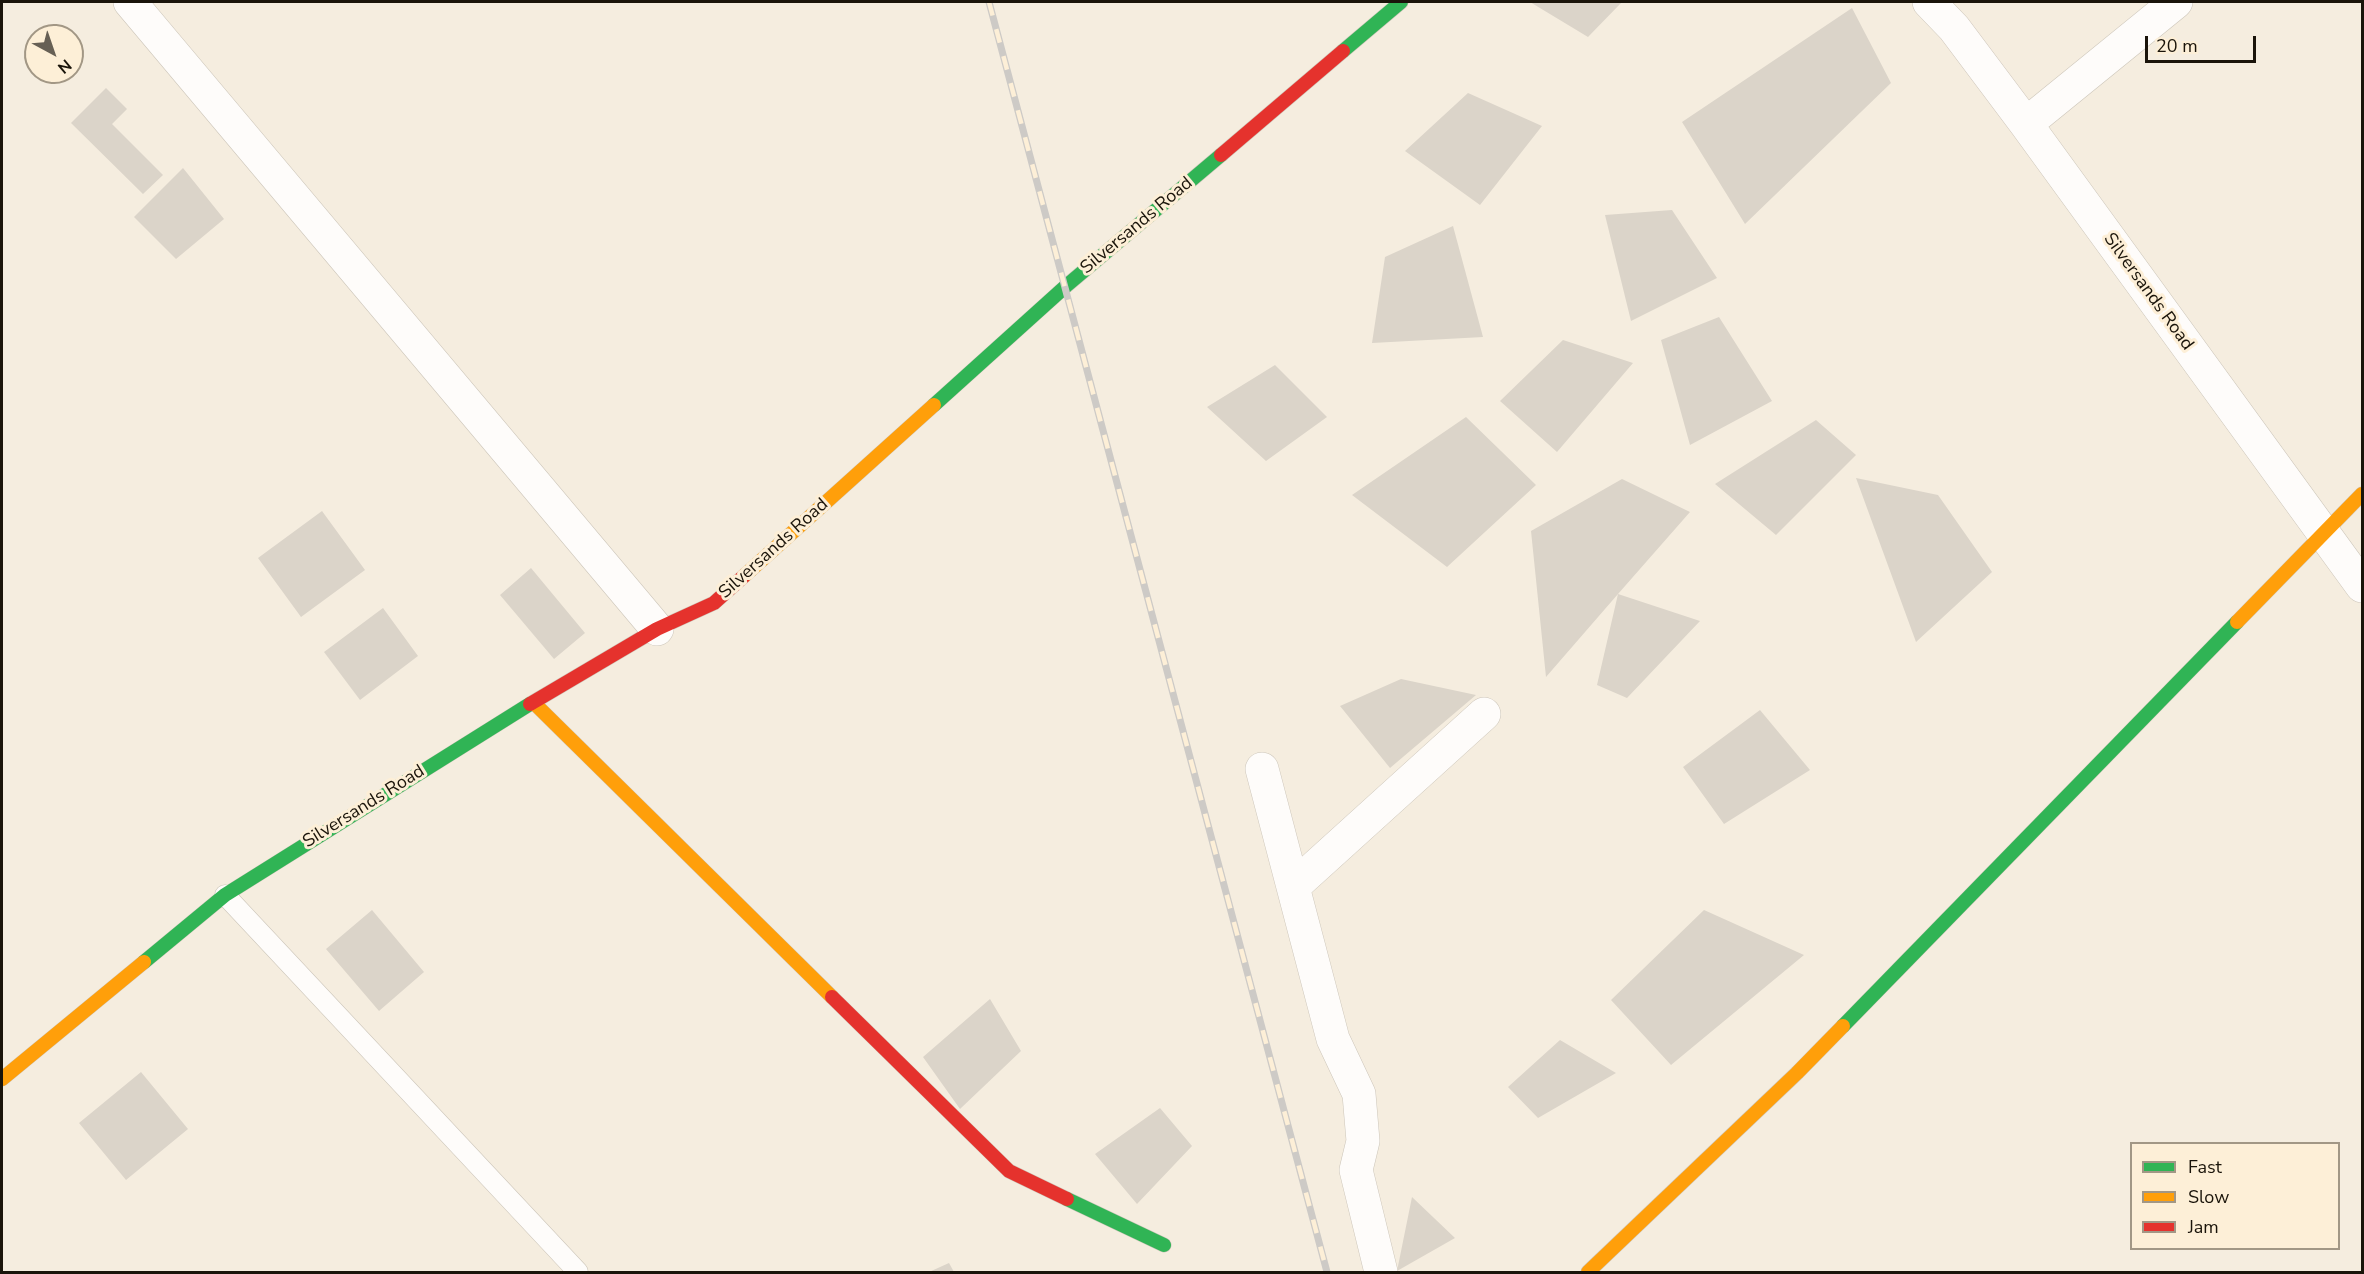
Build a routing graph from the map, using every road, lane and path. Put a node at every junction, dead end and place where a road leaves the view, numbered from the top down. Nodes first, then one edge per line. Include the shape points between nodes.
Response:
1 (130, 2) edge
2 (1929, 2) edge
3 (2176, 2) edge
4 (1385, 7) edge
5 (2026, 124) junction
6 (2362, 494) edge
7 (2322, 534) junction
8 (2362, 586) edge
9 (657, 629) junction
10 (534, 703) junction
11 (1484, 714) dead end
12 (1262, 769) dead end
13 (1293, 887) junction
14 (225, 895) junction
15 (2, 1080) edge
16 (1164, 1245) dead end
17 (578, 1272) edge
18 (1381, 1272) edge
19 (1588, 1272) edge

1 - 9 street
2 - 5 street, Silversands Road via 1954,28
3 - 5 street
4 - 9 street, Silversands Road via 1066,286 714,603
5 - 7 street, Silversands Road
6 - 7 street
7 - 8 street, Silversands Road
7 - 19 street via 1797,1073
9 - 10 street, Silversands Road
10 - 14 street, Silversands Road via 484,730
10 - 16 street via 1009,1171
11 - 13 street
12 - 13 street
13 - 18 street via 1333,1039 1359,1094 1363,1141 1356,1170
14 - 15 street, Silversands Road
14 - 17 lane

